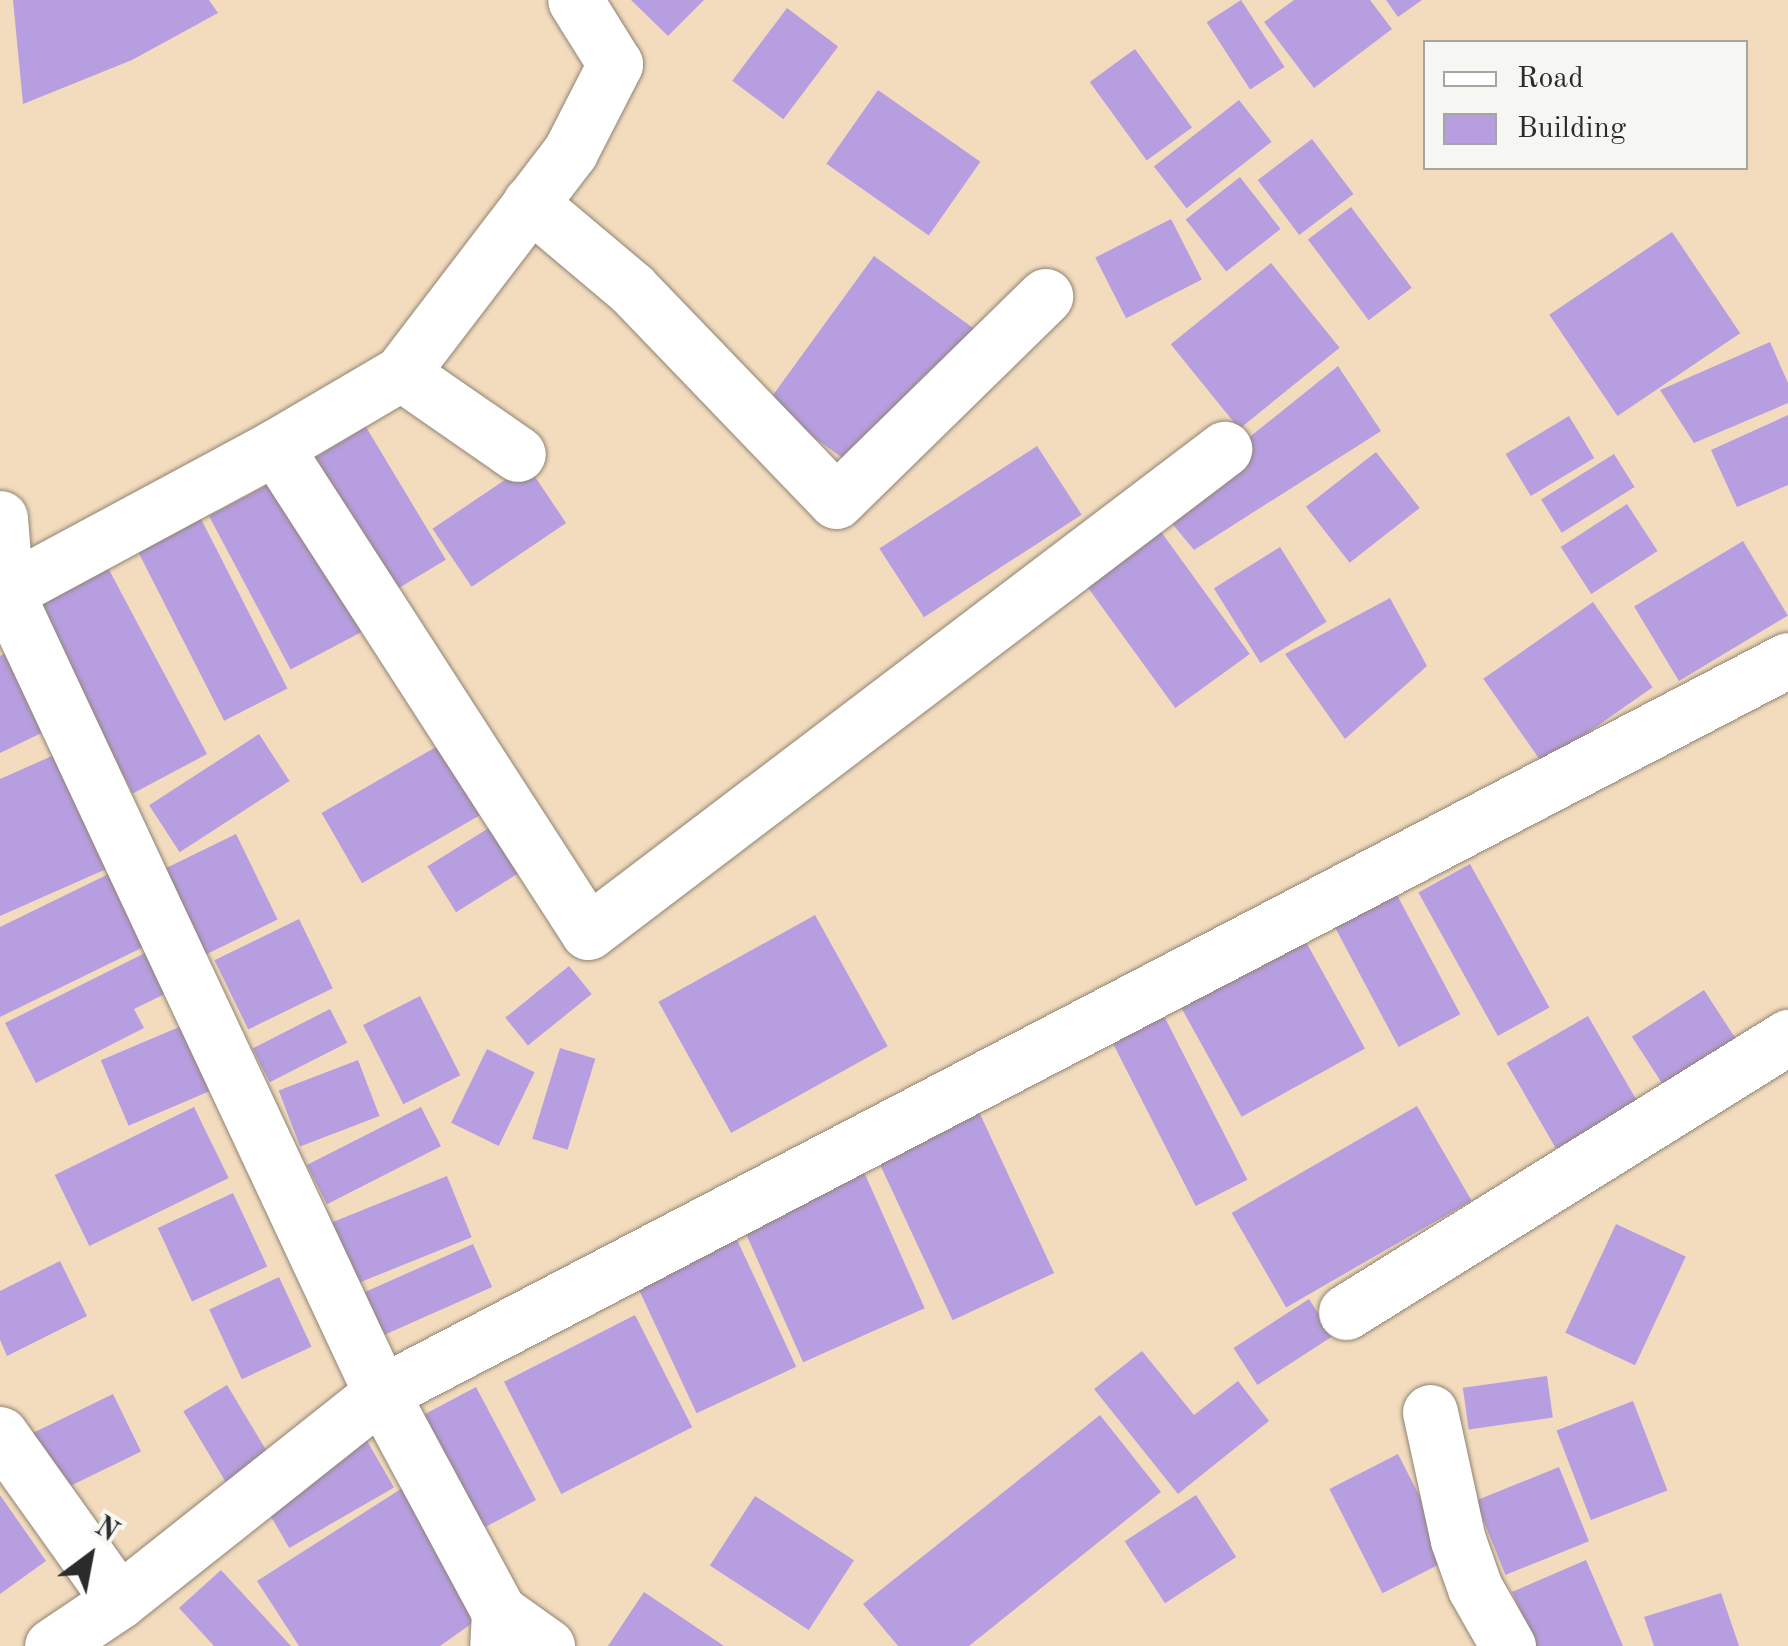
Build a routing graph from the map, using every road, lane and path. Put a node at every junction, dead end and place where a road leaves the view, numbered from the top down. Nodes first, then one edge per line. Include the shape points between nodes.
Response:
1 (575, 0) edge
2 (530, 203) junction
3 (1045, 296) dead end
4 (401, 373) junction
5 (275, 447) junction
6 (1224, 449) dead end
7 (518, 454) dead end
8 (0, 518) edge
9 (3, 588) edge
10 (1788, 660) edge
11 (1788, 1037) edge
12 (1346, 1312) dead end
13 (381, 1394) junction
14 (1430, 1412) dead end
15 (0, 1434) edge
16 (119, 1601) junction
17 (498, 1629) edge
18 (52, 1646) edge
19 (547, 1646) edge
20 (1508, 1646) edge

1 - 2 street via 615,64 570,152
2 - 3 street via 632,289 836,500
2 - 4 street
4 - 5 street
4 - 7 street
5 - 6 street via 588,932
5 - 9 street
8 - 9 street
9 - 13 street
10 - 13 street
11 - 12 street
13 - 16 street
13 - 17 street
14 - 20 street via 1458,1540 1475,1588
15 - 16 street
16 - 18 street
17 - 19 street

